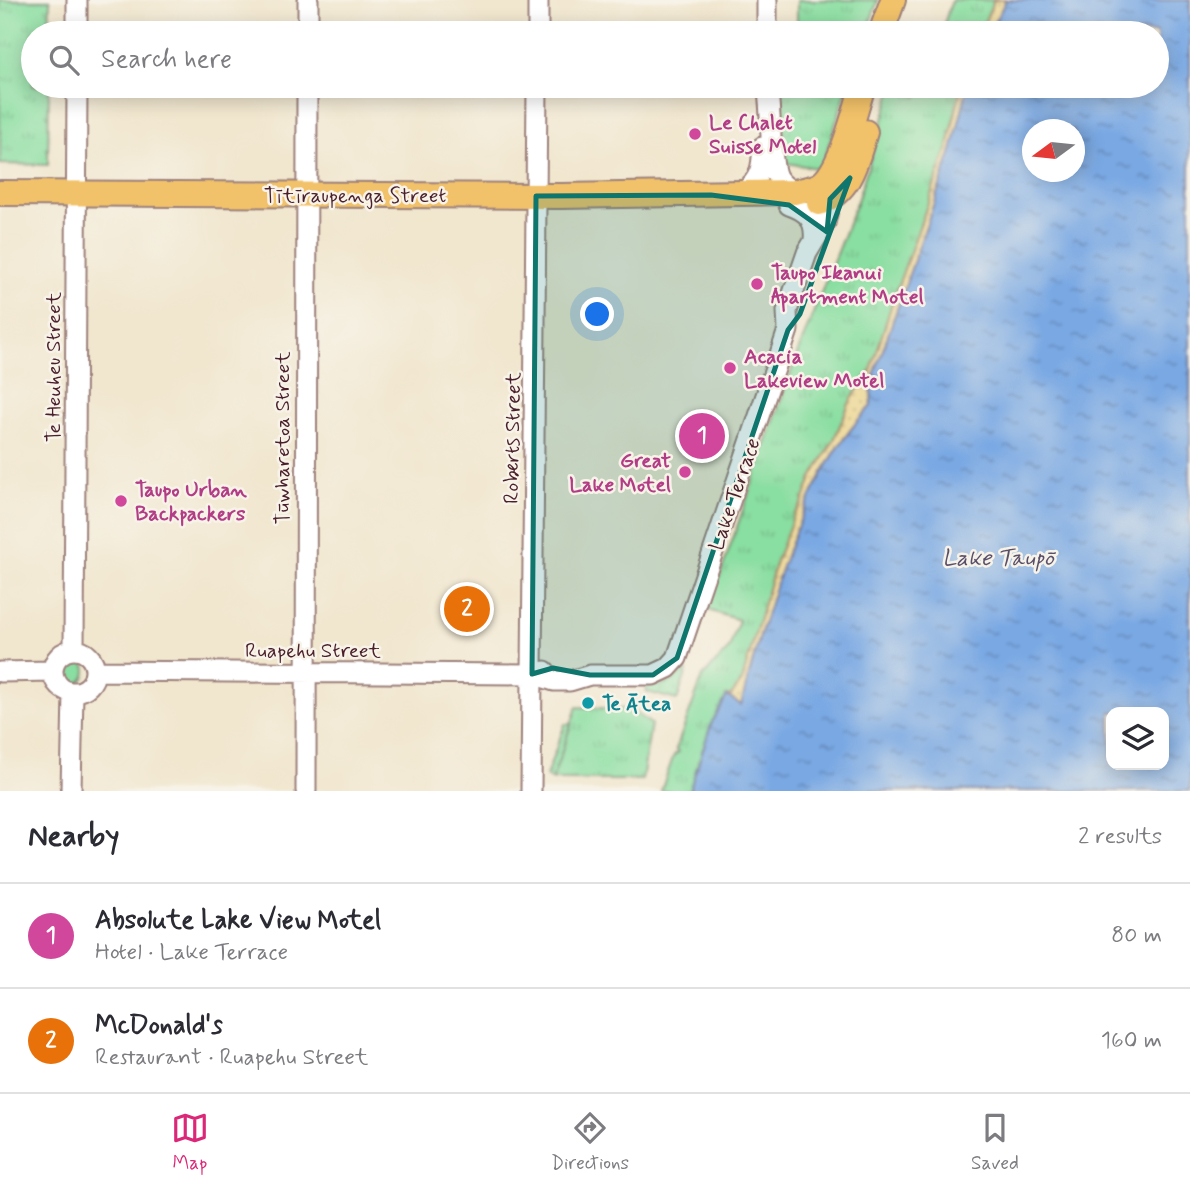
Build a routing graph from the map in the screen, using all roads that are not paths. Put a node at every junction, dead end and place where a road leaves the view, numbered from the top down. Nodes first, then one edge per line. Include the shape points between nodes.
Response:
1 (77, 0) edge
2 (308, 0) edge
3 (538, 0) edge
4 (767, 0) edge
5 (892, 0) edge
6 (906, 0) edge
7 (77, 21) edge
8 (308, 21) edge
9 (538, 21) edge
10 (766, 21) edge
11 (885, 21) edge
12 (900, 21) edge
13 (77, 98) edge
14 (307, 98) edge
15 (537, 98) edge
16 (762, 98) edge
17 (770, 98) edge
18 (859, 98) edge
19 (865, 98) edge
20 (876, 98) edge
21 (850, 178) junction
22 (744, 191) junction
23 (0, 193) edge
24 (77, 194) junction
25 (306, 195) junction
26 (711, 195) junction
27 (536, 196) junction
28 (791, 198) junction
29 (830, 199) junction
30 (814, 240) junction
31 (788, 330) junction
32 (74, 649) junction
33 (677, 658) joint
34 (0, 671) edge
35 (52, 671) junction
36 (95, 671) junction
37 (306, 673) junction
38 (532, 674) junction
39 (73, 692) junction
40 (71, 791) edge
41 (306, 791) edge
42 (531, 791) edge

1 - 7 street
2 - 8 street
3 - 9 street
4 - 10 street
5 - 11 main road
6 - 12 main road
13 - 24 street, Te Heuheu Street
14 - 25 street, Tūwharetoa Street
15 - 27 street, Roberts Street
16 - 22 street via 761,170
17 - 28 street via 774,167
18 - 28 main road via 830,177
19 - 29 street, Lake Terrace
20 - 21 main road, Lake Terrace
21 - 29 main road, Lake Terrace
21 - 31 street, Lake Terrace via 800,314
22 - 26 main road, Tītīraupenga Street
22 - 28 main road, Tītīraupenga Street
23 - 24 main road, Tītīraupenga Street
24 - 25 main road, Tītīraupenga Street
24 - 32 street, Te Heuheu Street
25 - 27 main road, Tītīraupenga Street
25 - 37 street, Tūwharetoa Street
26 - 27 main road, Tītīraupenga Street
26 - 28 main road, Tītīraupenga Street via 734,200
27 - 38 street, Roberts Street
28 - 29 main road, Tītīraupenga Street via 809,205
28 - 30 street via 809,215
29 - 30 street, Lake Terrace via 825,223
30 - 31 street, Lake Terrace via 787,311
31 - 33 street, Lake Terrace
32 - 35 street via 61,653
32 - 36 street via 86,654
33 - 38 street, Ruapehu Street via 660,673 590,675 553,668
34 - 35 street
35 - 39 street via 61,688
36 - 37 street, Ruapehu Street
36 - 39 street via 91,684
37 - 38 street, Ruapehu Street
37 - 41 street, Tūwharetoa Street
38 - 42 street, Roberts Street
39 - 40 street

